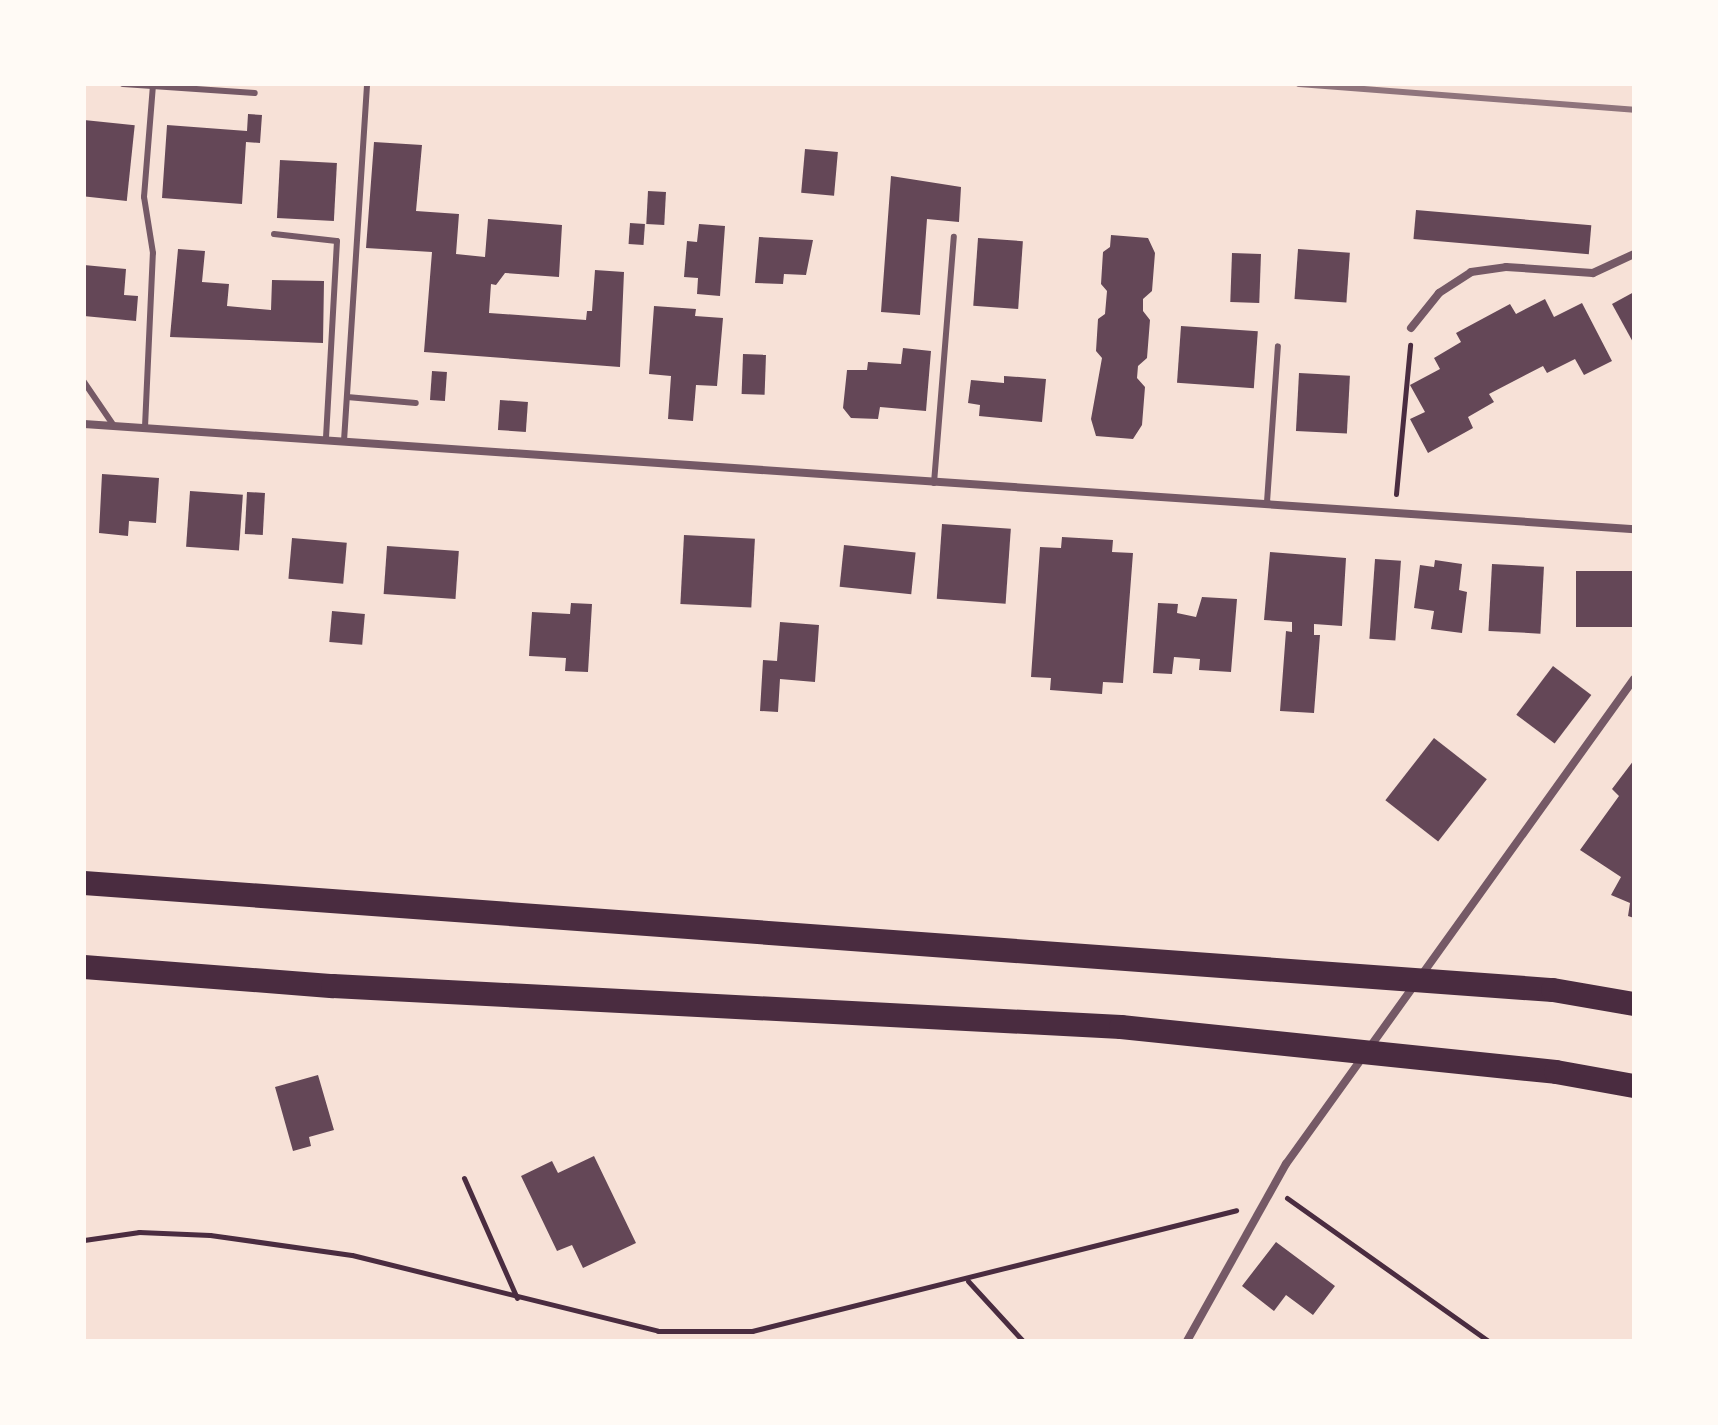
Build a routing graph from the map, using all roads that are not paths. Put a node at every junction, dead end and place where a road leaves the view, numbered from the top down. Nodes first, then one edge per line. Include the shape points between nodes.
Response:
1 (123, 84) edge
2 (367, 84) edge
3 (153, 86) junction
4 (255, 93) dead end
5 (274, 234) dead end
6 (954, 237) dead end
7 (1634, 254) edge
8 (1411, 328) road end
9 (1278, 346) dead end
10 (84, 382) edge
11 (347, 397) junction
12 (416, 403) dead end
13 (84, 424) edge
14 (114, 426) junction
15 (145, 427) junction
16 (326, 440) junction
17 (344, 441) junction
18 (934, 483) junction
19 (1267, 502) junction
20 (1634, 529) edge
21 (1634, 679) edge
22 (84, 883) edge
23 (84, 967) edge
24 (1634, 1004) edge
25 (1634, 1086) edge
26 (1187, 1341) edge

1 - 3 lane
2 - 11 lane
3 - 4 lane
3 - 15 lane via 144,197 153,253
5 - 16 lane via 337,241
6 - 18 lane
7 - 8 street via 1593,273 1506,267 1471,272 1439,293
9 - 19 lane
10 - 14 lane
11 - 12 lane
11 - 17 lane
13 - 14 street
14 - 15 street
15 - 16 street
16 - 17 street
17 - 18 street
18 - 19 street
19 - 20 street
21 - 26 street via 1286,1164
22 - 24 highway via 1553,990
23 - 25 highway via 333,986 1121,1027 1556,1072

